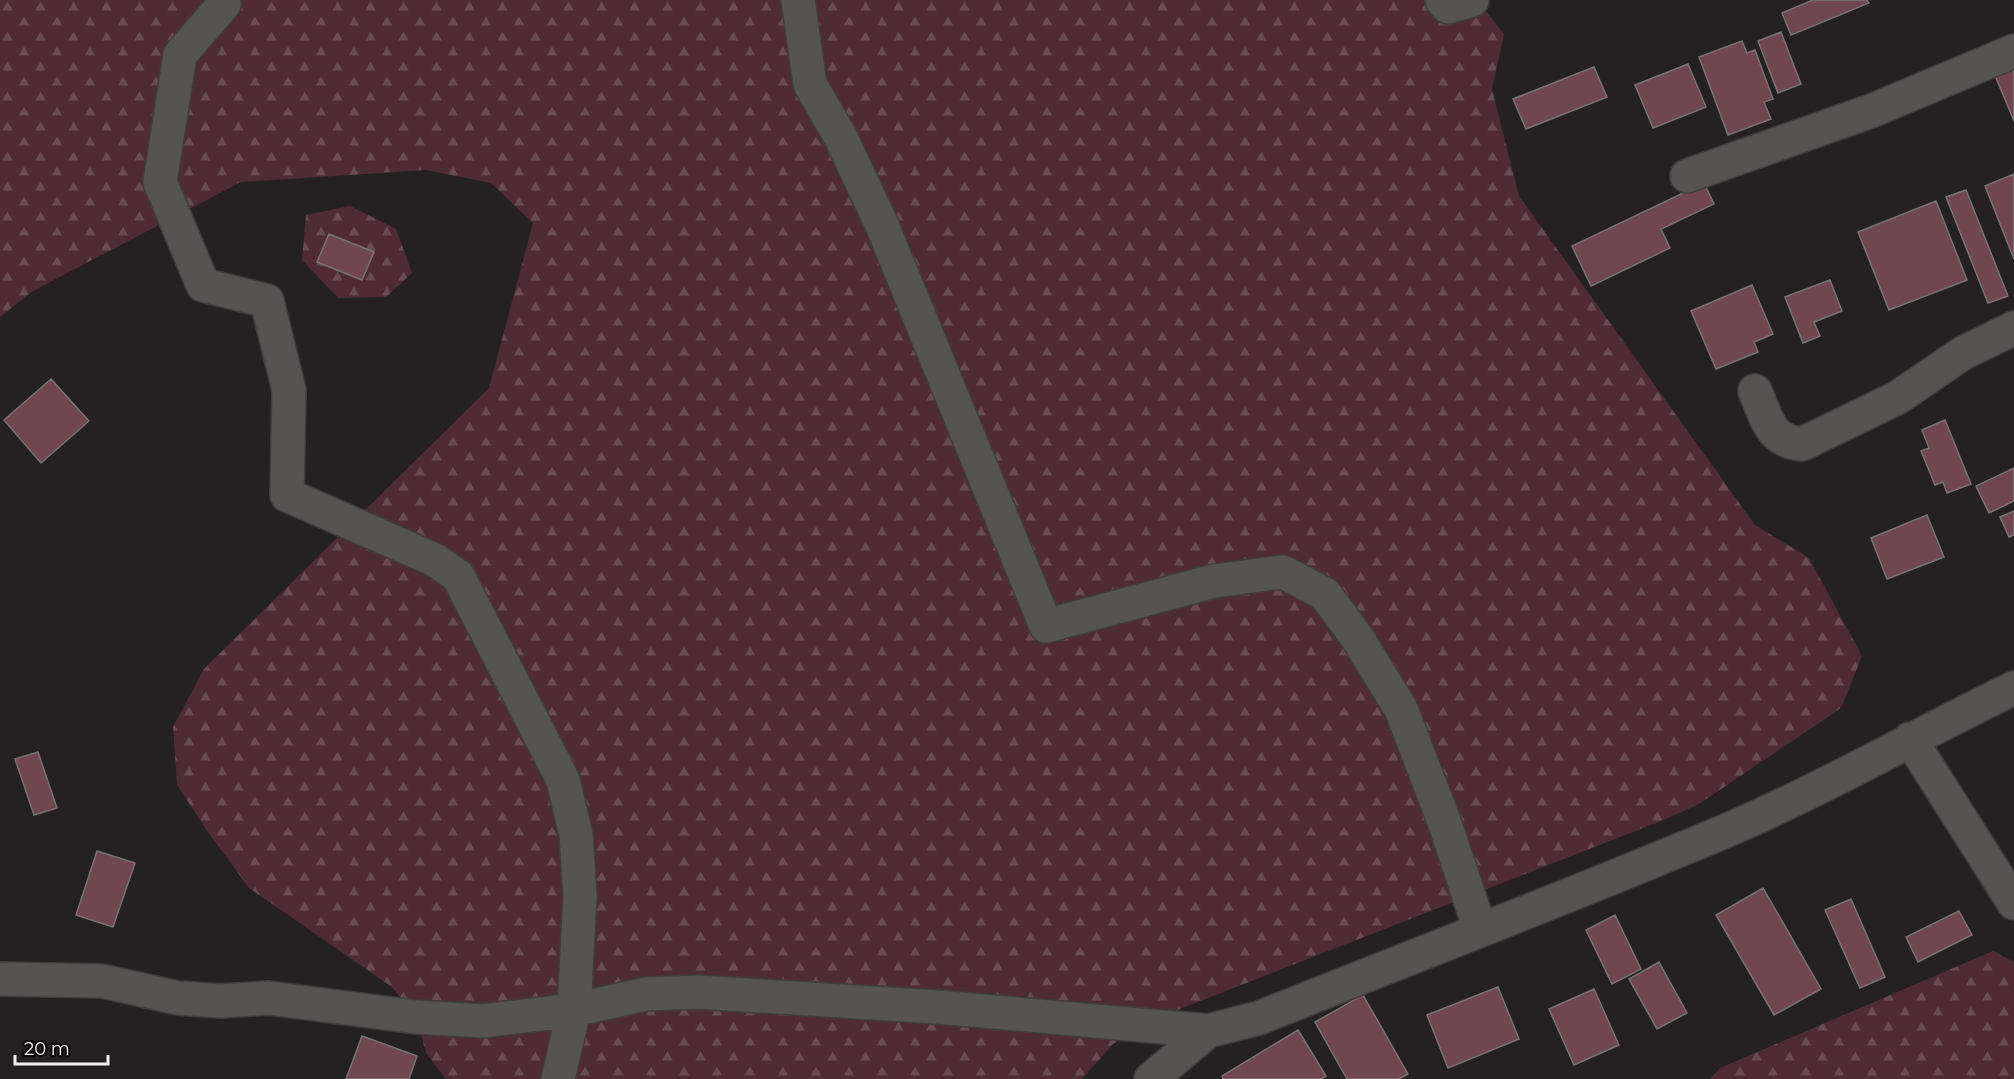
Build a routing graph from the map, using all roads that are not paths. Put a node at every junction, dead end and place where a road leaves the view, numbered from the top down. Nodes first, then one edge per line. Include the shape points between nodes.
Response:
1 (223, 0) edge
2 (798, 0) edge
3 (1442, 0) edge
4 (1472, 0) edge
5 (2014, 51) edge
6 (1687, 176) dead end
7 (2014, 328) edge
8 (1755, 392) dead end
9 (2014, 688) edge
10 (1910, 739) junction
11 (2014, 903) edge
12 (1480, 929) junction
13 (0, 979) edge
14 (574, 1010) junction
15 (1208, 1031) junction
16 (558, 1079) edge
17 (1151, 1079) edge

1 - 14 street via 224,4 180,55 160,182 203,285 267,301 289,390 287,495 435,560 458,576 563,780 576,835 580,896
2 - 12 street via 810,84 841,138 881,223 1046,626 1214,581 1283,572 1325,594 1401,710
3 - 4 street via 1448,7
5 - 6 street via 1871,111
7 - 8 street via 1963,353 1897,398 1802,444 1786,442 1775,435
9 - 10 street
10 - 11 street
10 - 12 street via 1873,761 1731,828
12 - 15 street via 1259,1018
13 - 14 street via 102,981 178,998 269,999 416,1017 472,1020
14 - 15 street via 646,994 698,992 937,1007
14 - 16 street
15 - 17 street

